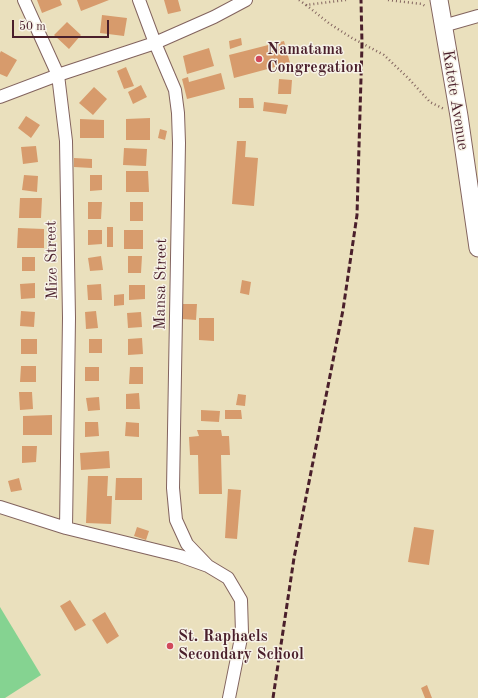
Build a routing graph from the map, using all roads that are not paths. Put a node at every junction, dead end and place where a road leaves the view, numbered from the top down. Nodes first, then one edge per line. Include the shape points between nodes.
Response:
1 (24, 0) edge
2 (139, 0) edge
3 (246, 0) edge
4 (442, 13) edge
5 (478, 16) edge
6 (155, 43) junction
7 (58, 75) junction
8 (0, 97) edge
9 (478, 248) edge
10 (0, 507) edge
11 (66, 528) junction
12 (208, 566) junction
13 (229, 698) edge

1 - 7 street, Mize Street
2 - 6 street, Mansa Street
3 - 6 street
4 - 5 street
4 - 9 street, Katete Avenue
6 - 7 street
6 - 12 street, Mansa Street via 175,90 178,112 173,488 176,520 187,544
7 - 8 street
7 - 11 street, Mize Street via 66,141 69,318
10 - 11 street
11 - 12 street via 180,556
12 - 13 street via 228,578 241,600 242,633

